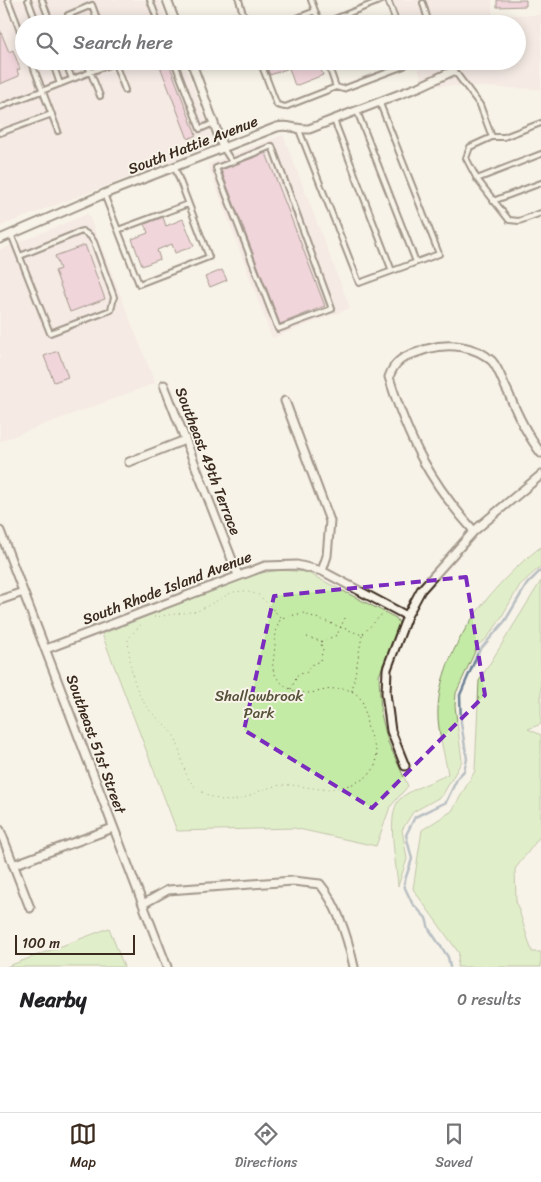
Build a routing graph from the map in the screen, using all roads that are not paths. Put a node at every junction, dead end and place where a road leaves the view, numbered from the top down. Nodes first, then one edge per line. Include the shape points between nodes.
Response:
1 (8, 0) edge
2 (28, 0) edge
3 (42, 0) edge
4 (150, 0) edge
5 (168, 0) edge
6 (239, 0) edge
7 (311, 0) edge
8 (382, 0) edge
9 (388, 0) edge
10 (423, 1) edge
11 (315, 11) junction
12 (34, 15) edge
13 (48, 15) edge
14 (68, 15) edge
15 (96, 15) edge
16 (156, 15) edge
17 (173, 15) edge
18 (243, 15) edge
19 (305, 15) edge
20 (317, 15) edge
21 (344, 15) edge
22 (394, 15) edge
23 (427, 15) edge
24 (15, 18) edge
25 (34, 70) edge
26 (55, 70) edge
27 (68, 70) edge
28 (95, 70) edge
29 (117, 70) edge
30 (177, 70) edge
31 (194, 70) edge
32 (263, 70) edge
33 (330, 70) edge
34 (393, 70) edge
35 (453, 71) joint
36 (90, 72) junction
37 (72, 79) junction
38 (60, 84) junction
39 (336, 87) junction
40 (42, 90) junction
41 (125, 90) dead end
42 (100, 96) dead end
43 (379, 101) junction
44 (0, 107) edge
45 (357, 111) junction
46 (52, 114) junction
47 (334, 120) junction
48 (214, 123) junction
49 (541, 123) edge
50 (299, 130) junction
51 (58, 131) dead end
52 (0, 133) edge
53 (492, 137) junction
54 (223, 148) junction
55 (541, 154) edge
56 (232, 162) junction
57 (175, 168) junction
58 (477, 179) junction
59 (541, 183) edge
60 (104, 194) junction
61 (493, 201) junction
62 (188, 204) junction
63 (541, 213) edge
64 (118, 230) junction
65 (11, 234) junction
66 (0, 237) edge
67 (20, 256) junction
68 (416, 262) junction
69 (392, 271) junction
70 (164, 384) dead end
71 (285, 401) dead end
72 (185, 440) junction
73 (541, 454) edge
74 (129, 462) dead end
75 (541, 475) edge
76 (0, 531) edge
77 (474, 531) junction
78 (322, 571) junction
79 (238, 575) junction
80 (23, 592) junction
81 (0, 600) edge
82 (407, 616) junction
83 (46, 649) junction
84 (405, 766) dead end
85 (113, 828) junction
86 (0, 830) edge
87 (13, 865) junction
88 (143, 904) junction
89 (30, 908) dead end
90 (167, 967) edge
91 (354, 967) edge

1 - 24 lane
2 - 12 lane
3 - 13 lane
4 - 16 lane
5 - 17 street
6 - 18 lane
7 - 11 lane
8 - 21 lane
9 - 22 lane
10 - 23 lane
11 - 19 lane
11 - 20 lane
14 - 15 lane via 92,5
25 - 40 lane
26 - 38 lane
27 - 37 lane
28 - 36 lane
29 - 41 lane
30 - 48 lane via 200,129
31 - 48 street
32 - 39 lane via 277,105 285,107
33 - 39 lane
34 - 39 lane via 343,89
35 - 43 street, South Hattie Avenue
35 - 53 lane via 480,105
36 - 37 lane
36 - 42 lane
37 - 38 lane
38 - 40 lane
40 - 44 lane
40 - 46 lane
43 - 45 street, South Hattie Avenue
43 - 68 lane via 439,254
45 - 47 street, South Hattie Avenue
45 - 68 lane
46 - 51 lane
46 - 52 lane
47 - 50 street, South Hattie Avenue
47 - 69 lane
48 - 54 street
49 - 53 lane via 504,137
50 - 54 street, South Hattie Avenue via 286,125
50 - 69 lane via 359,283
53 - 58 lane via 470,147 466,158
54 - 56 lane
54 - 57 street, South Hattie Avenue
55 - 58 lane
56 - 56 lane via 216,168 278,329 332,309 272,146
57 - 60 street, South Hattie Avenue
57 - 62 lane
58 - 61 lane
59 - 61 lane
60 - 64 lane
60 - 65 street, South Hattie Avenue
61 - 63 lane via 514,222
62 - 64 lane
62 - 64 lane via 209,257 139,284
65 - 66 street, South Hattie Avenue
65 - 67 lane
67 - 67 lane via 50,334 111,310 114,297 94,242 86,233 82,231
68 - 69 lane
70 - 72 street, Southeast 49th Terrace
71 - 78 street via 330,521 327,556
72 - 74 street
72 - 79 street, Southeast 49th Terrace
73 - 77 street via 524,428 493,362 478,352 439,345 406,356 394,364 389,377 424,466
75 - 77 street
76 - 80 street, Southeast 51st Street
77 - 82 street via 421,590
78 - 79 street, South Rhode Island Avenue via 282,565 265,566
78 - 82 street, South Rhode Island Avenue
79 - 83 street, South Rhode Island Avenue
80 - 81 street
80 - 83 street, Southeast 51st Street
82 - 84 street via 387,669 386,693 391,731
83 - 85 street, Southeast 51st Street
85 - 87 street
85 - 88 street, Southeast 51st Street
86 - 87 street
87 - 89 street
88 - 90 street, Southeast 51st Street
88 - 91 street via 168,890 320,884 337,914

